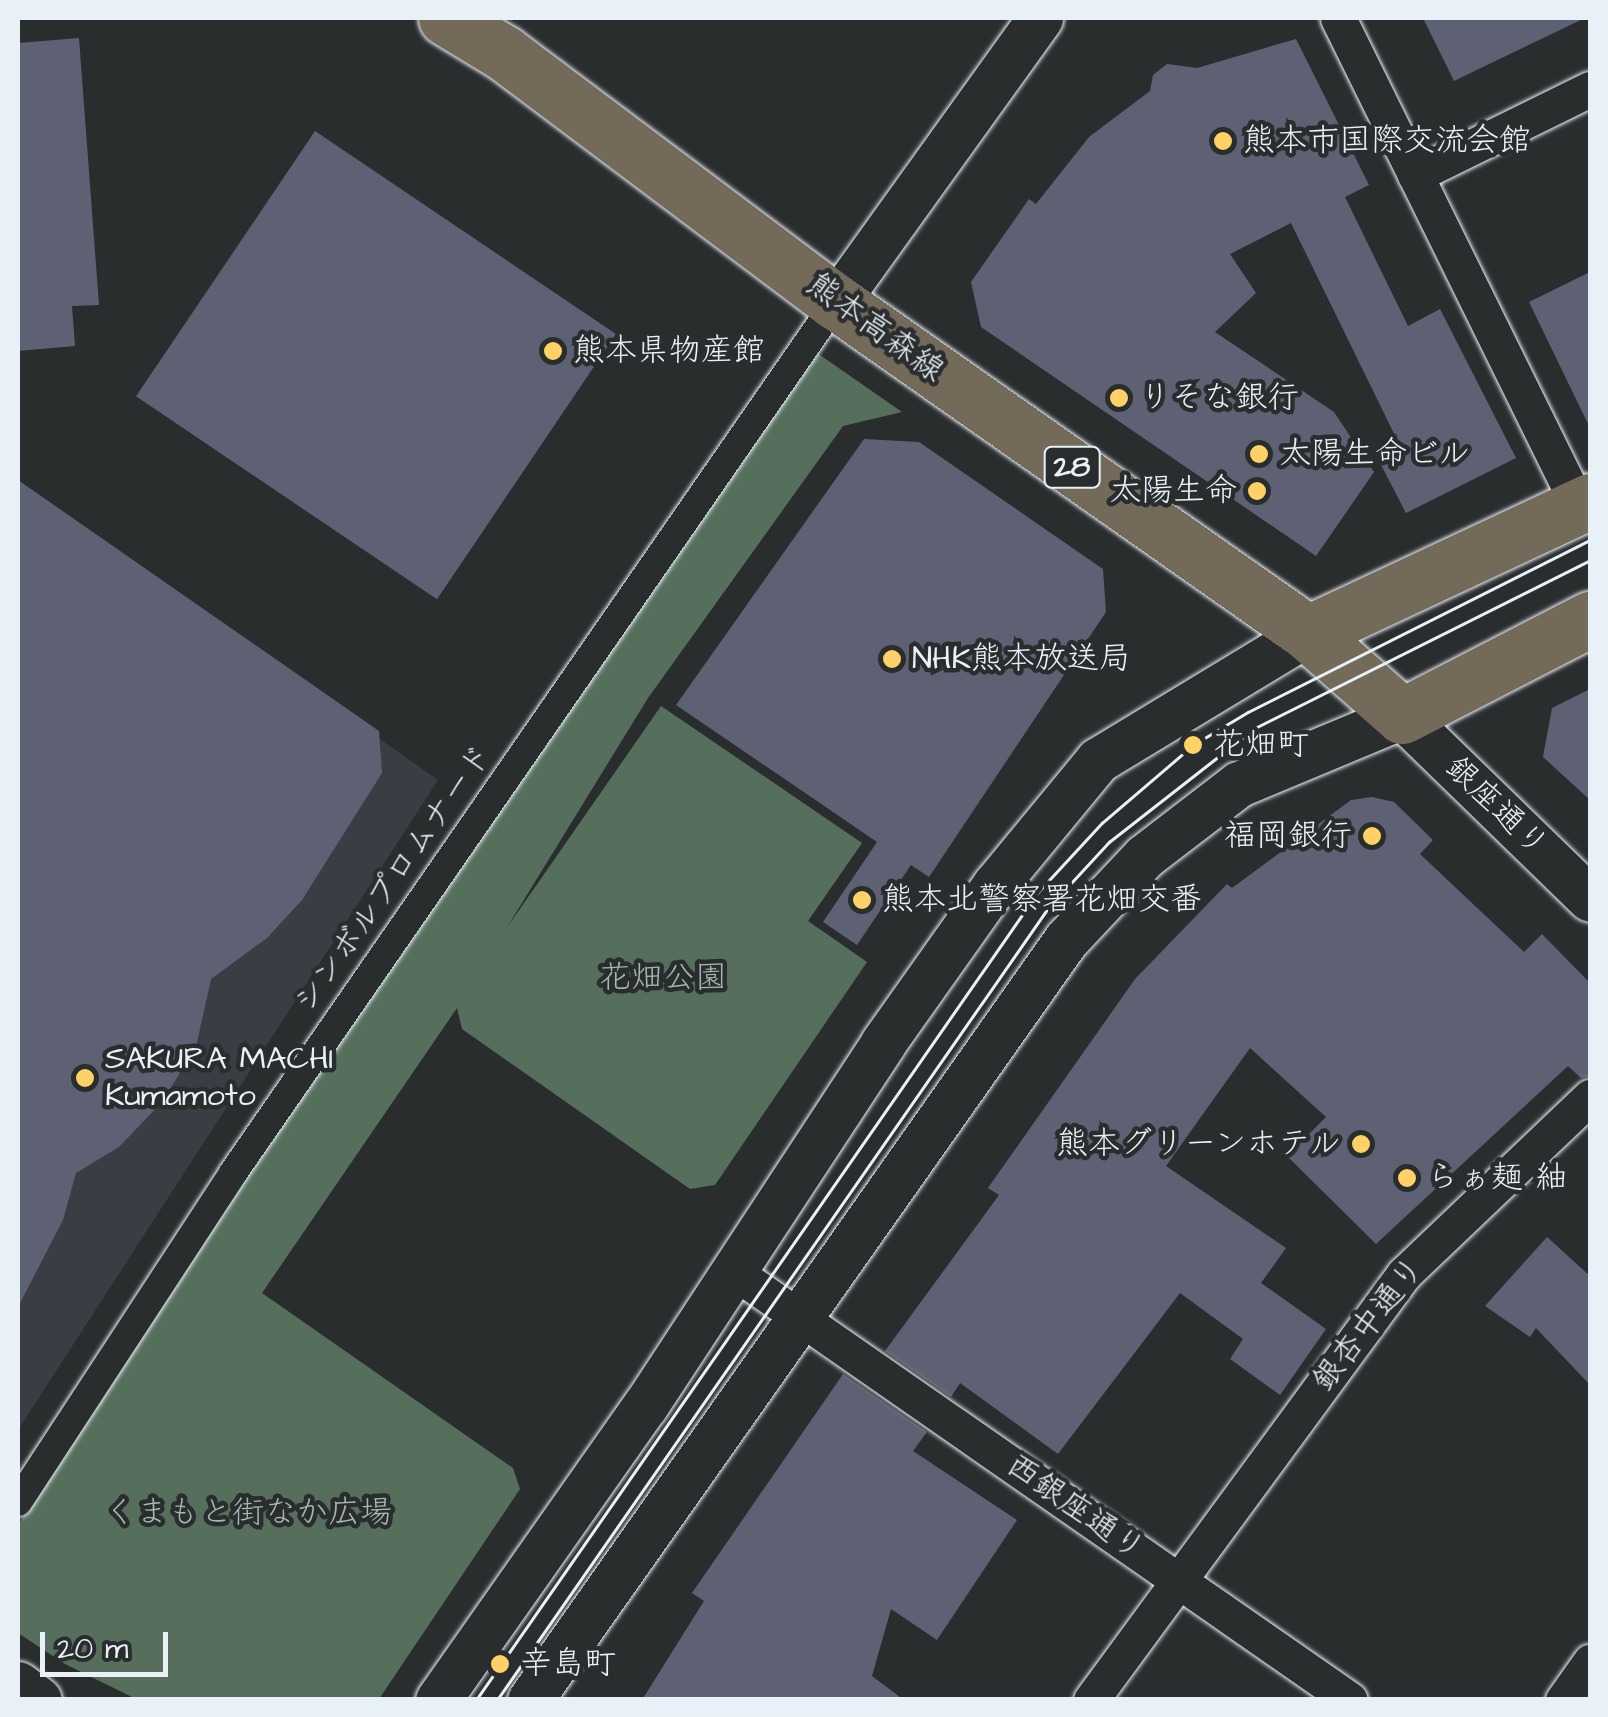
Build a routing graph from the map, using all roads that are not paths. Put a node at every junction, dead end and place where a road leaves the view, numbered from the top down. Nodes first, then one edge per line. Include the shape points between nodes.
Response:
1 (446, 18) edge
2 (1040, 18) edge
3 (1338, 18) edge
4 (1590, 89) edge
5 (1415, 175) junction
6 (836, 302) junction
7 (1584, 504) edge
8 (1590, 619) edge
9 (1308, 633) junction
10 (1402, 716) junction
11 (1590, 898) edge
12 (1590, 1098) edge
13 (733, 1271) junction
14 (800, 1318) junction
15 (18, 1502) edge
16 (1177, 1578) junction
17 (1590, 1662) edge
18 (18, 1684) edge
19 (39, 1700) edge
20 (438, 1700) edge
21 (530, 1700) edge
22 (1091, 1700) edge
23 (1350, 1700) edge
24 (1563, 1700) edge

1 - 6 main road, 熊本高森線 / 28 via 504,53
2 - 6 street
3 - 5 street
4 - 5 street
5 - 7 street
6 - 9 main road, 熊本高森線 / 28
6 - 15 street, シンボルプロムナード via 233,1173
7 - 9 main road
8 - 10 main road
9 - 10 main road, 熊本高森線 / 28
9 - 13 street via 1098,760 962,932
10 - 11 street, 銀座通り
10 - 14 street via 1239,784 1145,856 1066,940
12 - 16 street, 銀杏中通り via 1404,1274
13 - 14 street, 西銀座通り
13 - 20 street
14 - 16 street, 西銀座通り
14 - 21 street
16 - 22 street, 銀杏中通り
16 - 23 street, 西銀座通り
17 - 24 street
18 - 19 street

